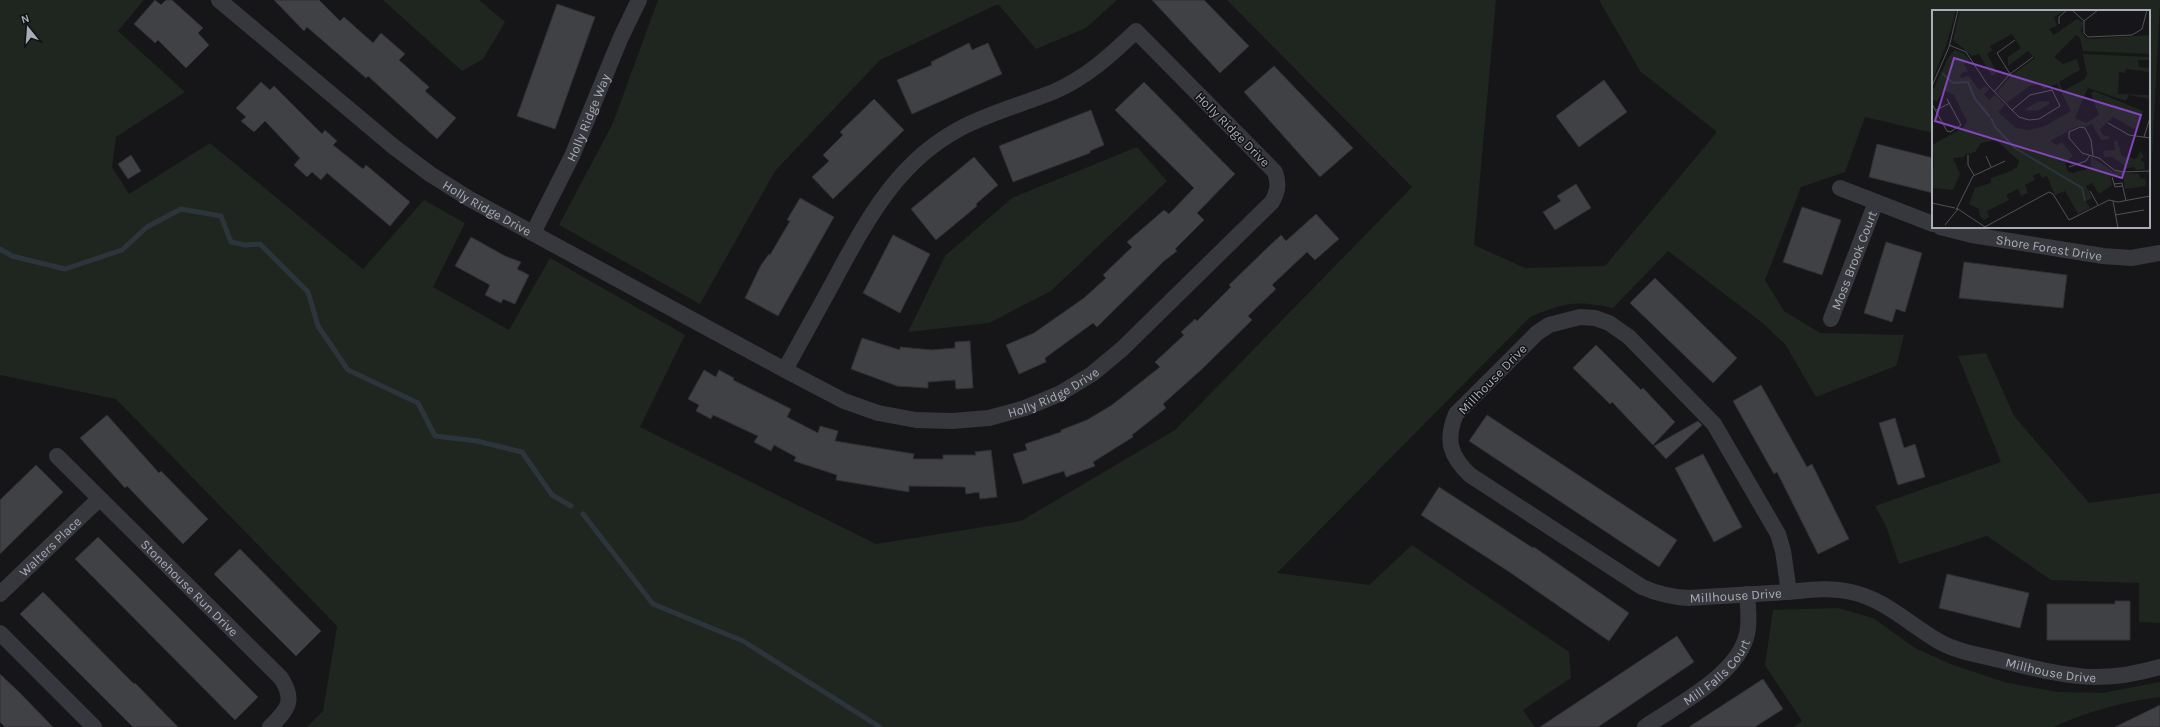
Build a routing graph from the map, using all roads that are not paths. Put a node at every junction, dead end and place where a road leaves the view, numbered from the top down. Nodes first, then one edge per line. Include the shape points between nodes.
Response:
1 (219, 0) edge
2 (639, 0) edge
3 (1840, 188) dead end
4 (1876, 202) junction
5 (1932, 224) edge
6 (1944, 228) edge
7 (533, 233) junction
8 (2160, 253) edge
9 (1831, 319) dead end
10 (785, 370) junction
11 (57, 456) dead end
12 (99, 499) junction
13 (1789, 592) junction
14 (0, 594) edge
15 (1747, 594) junction
16 (0, 633) edge
17 (2160, 666) edge
18 (94, 727) edge
19 (270, 727) edge
20 (1645, 727) edge

1 - 7 street, Holly Ridge Drive via 394,147 430,174
2 - 7 street, Holly Ridge Way via 572,156
3 - 4 street
4 - 5 street
4 - 9 street, Moss Brook Court
6 - 8 street, Shore Forest Drive via 1972,235 2103,256 2131,258
7 - 10 street, Holly Ridge Drive
10 - 10 street, Holly Ridge Drive via 844,401 878,413 916,420 989,418 1025,408 1059,394 1092,374 1122,348 1272,202 1278,182 1275,172 1136,31 1103,62 1079,78 1053,92 962,127 923,154 891,185 867,221
11 - 12 street, Stonehouse Run Drive
12 - 14 street, Walters Place
12 - 19 street, Stonehouse Run Drive via 281,678 290,696 288,707
13 - 15 street, Millhouse Drive
13 - 15 street, Millhouse Drive via 1778,534 1714,424 1629,337 1609,323 1595,318 1580,317 1549,325 1537,333 1456,414 1451,426 1450,440 1452,453 1459,465 1470,475 1642,586 1655,593 1672,597
13 - 17 street, Millhouse Drive via 1830,589 1870,597 1941,642 1963,651 2057,674 2104,678 2128,675
15 - 20 street, Mill Falls Court via 1747,635 1737,658 1719,677
16 - 18 street

